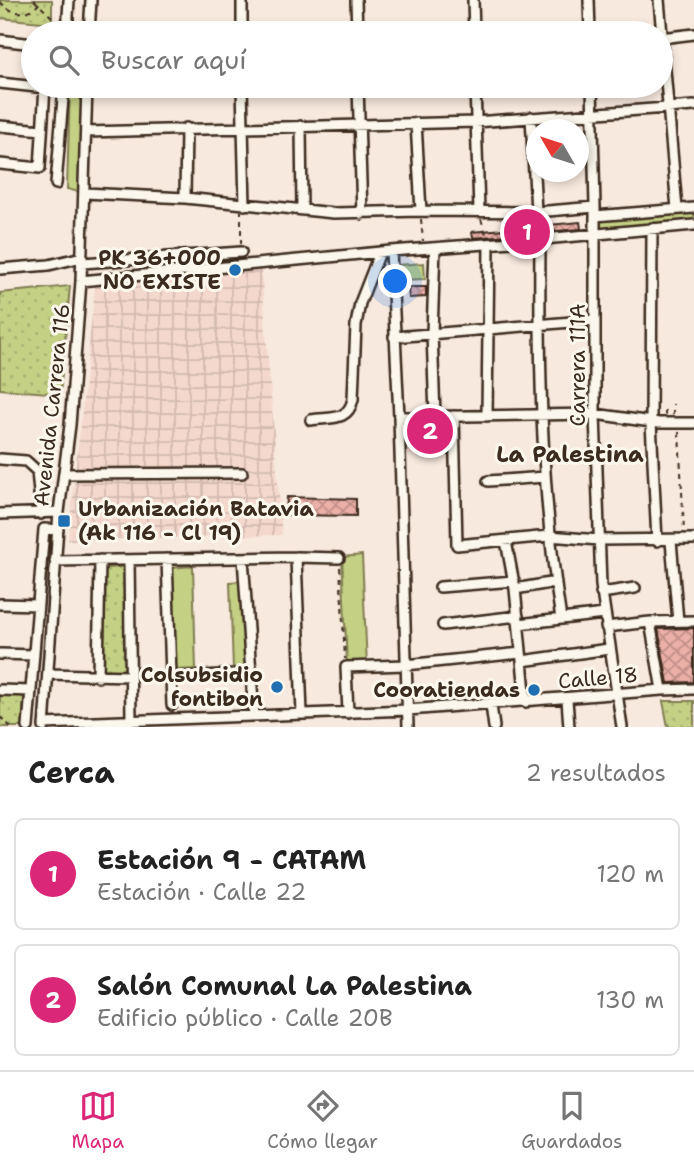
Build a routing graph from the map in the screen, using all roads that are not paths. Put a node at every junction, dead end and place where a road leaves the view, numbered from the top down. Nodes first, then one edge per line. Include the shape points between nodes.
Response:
1 (69, 0) edge
2 (91, 0) edge
3 (242, 0) edge
4 (356, 0) edge
5 (474, 0) edge
6 (589, 0) edge
7 (659, 0) edge
8 (66, 21) edge
9 (90, 21) edge
10 (242, 21) edge
11 (357, 21) edge
12 (474, 21) edge
13 (590, 21) edge
14 (661, 21) edge
15 (694, 34) edge
16 (673, 36) edge
17 (0, 40) edge
18 (21, 43) edge
19 (0, 83) edge
20 (21, 85) edge
21 (44, 98) edge
22 (63, 98) edge
23 (87, 98) edge
24 (242, 98) edge
25 (358, 98) edge
26 (475, 98) edge
27 (592, 98) edge
28 (666, 98) edge
29 (694, 106) edge
30 (667, 109) junction
31 (593, 113) junction
32 (531, 117) junction
33 (475, 122) junction
34 (416, 123) junction
35 (359, 124) junction
36 (0, 126) edge
37 (301, 126) junction
38 (186, 128) junction
39 (243, 128) junction
40 (42, 130) junction
41 (86, 132) junction
42 (0, 164) edge
43 (56, 184) dead end
44 (85, 193) junction
45 (185, 198) junction
46 (243, 205) junction
47 (694, 208) edge
48 (677, 209) junction
49 (302, 210) junction
50 (421, 211) junction
51 (479, 211) junction
52 (595, 211) junction
53 (536, 212) junction
54 (362, 214) junction
55 (694, 225) edge
56 (652, 228) junction
57 (595, 233) junction
58 (540, 239) junction
59 (489, 244) junction
60 (435, 248) junction
61 (385, 251) junction
62 (241, 252) road end
63 (82, 260) junction
64 (0, 269) edge
65 (81, 281) junction
66 (595, 320) junction
67 (540, 326) junction
68 (488, 330) junction
69 (432, 333) junction
70 (394, 337) junction
71 (595, 414) junction
72 (487, 415) junction
73 (541, 415) junction
74 (435, 416) junction
75 (454, 416) junction
76 (399, 417) junction
77 (311, 420) dead end
78 (651, 422) junction
79 (694, 423) edge
80 (0, 459) edge
81 (242, 473) dead end
82 (64, 474) junction
83 (545, 477) junction
84 (488, 481) dead end
85 (59, 512) junction
86 (0, 514) edge
87 (41, 514) junction
88 (58, 530) junction
89 (549, 536) junction
90 (599, 540) junction
91 (689, 540) edge
92 (506, 541) junction
93 (657, 541) junction
94 (671, 541) junction
95 (296, 557) junction
96 (243, 558) junction
97 (339, 558) road end
98 (167, 559) junction
99 (129, 560) junction
100 (55, 561) junction
101 (100, 561) junction
102 (556, 582) junction
103 (514, 585) junction
104 (440, 587) dead end
105 (635, 588) dead end
106 (601, 593) junction
107 (0, 604) edge
108 (38, 605) junction
109 (604, 614) junction
110 (561, 619) junction
111 (518, 620) junction
112 (678, 621) junction
113 (694, 621) edge
114 (650, 622) junction
115 (443, 625) dead end
116 (606, 627) junction
117 (609, 649) junction
118 (0, 654) edge
119 (34, 654) junction
120 (522, 657) junction
121 (406, 665) junction
122 (251, 673) junction
123 (48, 674) junction
124 (130, 676) junction
125 (98, 677) junction
126 (172, 678) junction
127 (694, 689) edge
128 (0, 690) edge
129 (662, 690) junction
130 (31, 691) junction
131 (616, 694) junction
132 (568, 699) junction
133 (526, 702) junction
134 (172, 705) dead end
135 (492, 705) junction
136 (408, 710) junction
137 (348, 713) junction
138 (302, 714) junction
139 (254, 716) junction
140 (131, 721) junction
141 (230, 722) edge
142 (189, 723) edge
143 (89, 725) edge
144 (44, 726) edge
145 (28, 727) edge
146 (408, 727) edge
147 (494, 727) edge
148 (569, 727) edge
149 (622, 727) edge

1 - 8 street
2 - 9 street
3 - 10 street
4 - 11 street
5 - 12 street
6 - 13 street
7 - 14 street
15 - 16 street
17 - 18 street
19 - 20 street
21 - 40 street
22 - 43 street
23 - 41 street, Avenida Carrera 116
24 - 39 street
25 - 35 street
26 - 33 street
27 - 31 street, Carrera 111A
28 - 30 street
29 - 30 street
30 - 31 street
30 - 48 street
31 - 32 street
31 - 52 street, Carrera 111A
32 - 33 street
32 - 53 street
33 - 34 street
33 - 51 street
34 - 35 street
34 - 50 street
35 - 37 street
35 - 54 street
36 - 40 street
37 - 39 street
37 - 49 street
38 - 39 street
38 - 41 street
38 - 45 street
39 - 46 street
40 - 42 street via 40,167
41 - 44 street, Avenida Carrera 116
44 - 45 street
44 - 63 street, Avenida Carrera 116
45 - 46 street
46 - 49 street
47 - 48 street
48 - 52 street
49 - 54 street
50 - 51 street
50 - 54 street
51 - 53 street
52 - 53 street
52 - 57 street, Carrera 111A
55 - 56 street
56 - 57 street
56 - 78 street
57 - 58 street
57 - 66 street, Carrera 111A
58 - 59 street
58 - 67 street
59 - 60 street
59 - 68 street
60 - 61 street
60 - 69 street
61 - 65 street
61 - 70 street
61 - 77 street via 360,303 351,410
62 - 63 street
63 - 64 street
63 - 65 street, Avenida Carrera 116
65 - 82 street, Avenida Carrera 116
66 - 67 street
66 - 71 street, Carrera 111A
67 - 68 street
67 - 73 street
68 - 69 street
68 - 72 street
69 - 70 street
69 - 74 street
70 - 76 street
71 - 73 street
71 - 78 street
71 - 90 street, Carrera 111A
72 - 73 street
72 - 75 street
73 - 83 street
74 - 75 street
74 - 76 street
75 - 92 street via 457,545
76 - 121 street
78 - 79 street
78 - 93 street
80 - 87 street via 26,461 37,471
81 - 82 street
82 - 85 street, Avenida Carrera 116
83 - 84 street
83 - 89 street
85 - 87 street
85 - 88 street, Avenida Carrera 116
86 - 87 street
88 - 100 street, Avenida Carrera 116
88 - 108 street via 44,529
89 - 90 street
89 - 92 street
89 - 102 street
90 - 93 street
90 - 106 street, Carrera 111A
91 - 94 street
92 - 103 street
93 - 94 street
94 - 112 street
95 - 96 street
95 - 97 street
95 - 138 street
96 - 98 street
96 - 122 street
98 - 99 street
98 - 126 street
99 - 101 street
99 - 124 street
100 - 101 street
100 - 123 street, Avenida Carrera 116
101 - 125 street
102 - 103 street
102 - 110 street
103 - 104 street
103 - 111 street
105 - 106 street
106 - 109 street, Carrera 111A
107 - 108 street
108 - 119 street
109 - 110 street
109 - 116 street, Carrera 111A
110 - 111 street
111 - 115 street
111 - 120 street
112 - 113 street
112 - 114 street
114 - 116 street
114 - 129 street
116 - 117 street, Carrera 111A
117 - 120 street
117 - 131 street, Carrera 111A
118 - 119 street
119 - 130 street
120 - 121 street
120 - 133 street
121 - 136 street
121 - 137 street via 345,667
122 - 126 street
122 - 139 street
123 - 125 street
123 - 144 street, Avenida Carrera 116
124 - 125 street
124 - 140 street
126 - 134 street
127 - 129 street, Calle 18
128 - 130 street
129 - 131 street, Calle 18
130 - 145 street
131 - 132 street, Calle 18
131 - 149 street, Carrera 111A
132 - 133 street, Calle 18
132 - 148 street
133 - 135 street, Calle 18
135 - 136 street, Calle 18
135 - 147 street
136 - 137 street, Calle 18
136 - 146 street
137 - 138 street, Calle 18
138 - 139 street, Calle 18
139 - 141 street, Calle 18
140 - 142 street, Calle 18
140 - 143 street, Calle 18
141 - 142 street, Calle 18
143 - 144 street, Calle 18

